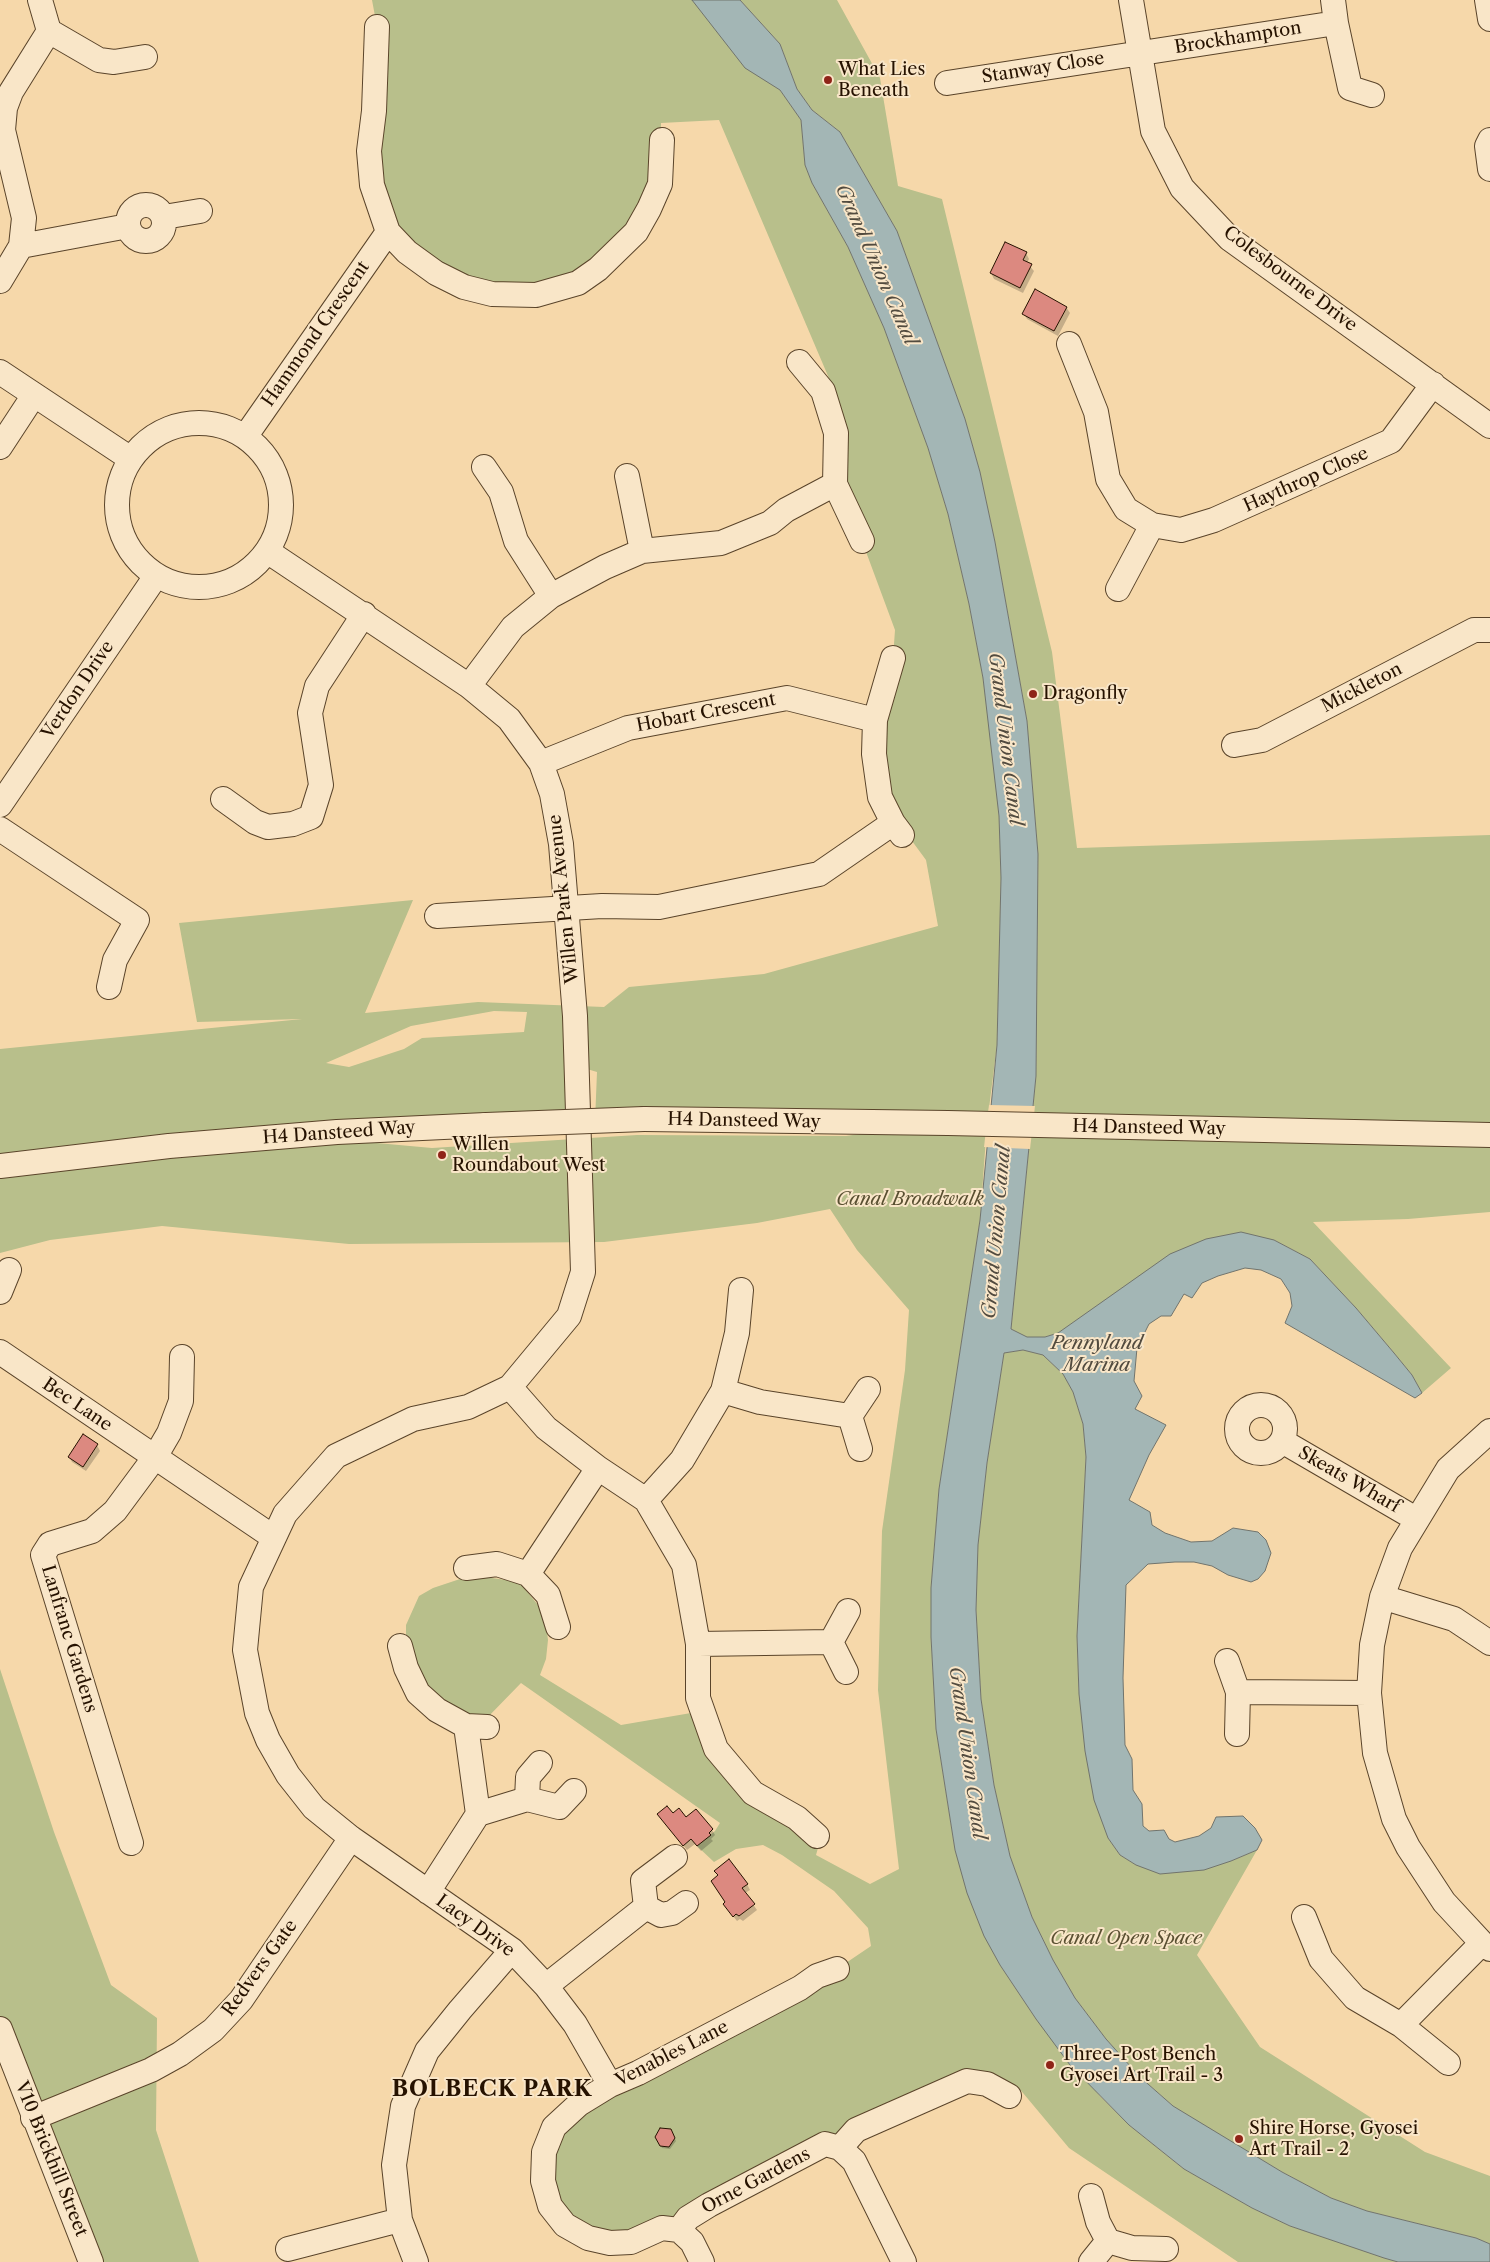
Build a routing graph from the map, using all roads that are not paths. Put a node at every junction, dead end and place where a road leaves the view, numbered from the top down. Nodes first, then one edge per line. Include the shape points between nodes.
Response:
1 (40, 0) edge
2 (1132, 0) edge
3 (1487, 0) edge
4 (1334, 11) edge
5 (1490, 19) edge
6 (377, 26) dead end
7 (50, 32) junction
8 (1140, 53) junction
9 (145, 57) dead end
10 (947, 84) dead end
11 (1372, 96) dead end
12 (662, 140) dead end
13 (1490, 140) edge
14 (1490, 169) edge
15 (200, 211) dead end
16 (388, 232) junction
17 (21, 246) junction
18 (0, 281) edge
19 (1069, 344) dead end
20 (799, 362) dead end
21 (0, 372) edge
22 (1433, 384) junction
23 (34, 395) junction
24 (1490, 426) edge
25 (245, 436) junction
26 (0, 447) edge
27 (131, 459) junction
28 (484, 467) dead end
29 (627, 476) dead end
30 (835, 484) junction
31 (1152, 526) junction
32 (862, 541) dead end
33 (267, 551) junction
34 (642, 551) junction
35 (156, 576) junction
36 (1118, 589) dead end
37 (551, 596) junction
38 (364, 614) junction
39 (1490, 630) edge
40 (894, 658) dead end
41 (469, 686) junction
42 (876, 720) junction
43 (1234, 745) dead end
44 (541, 764) junction
45 (223, 799) dead end
46 (0, 804) edge
47 (0, 829) edge
48 (566, 908) junction
49 (437, 916) dead end
50 (109, 988) dead end
51 (1490, 1135) edge
52 (0, 1166) edge
53 (9, 1270) dead end
54 (741, 1290) dead end
55 (0, 1292) edge
56 (0, 1352) edge
57 (182, 1357) dead end
58 (510, 1388) junction
59 (868, 1389) dead end
60 (723, 1391) junction
61 (850, 1416) junction
62 (1490, 1431) edge
63 (1282, 1441) dead end
64 (860, 1449) dead end
65 (155, 1457) junction
66 (598, 1468) junction
67 (646, 1500) junction
68 (1416, 1519) junction
69 (273, 1537) junction
70 (466, 1568) dead end
71 (528, 1574) junction
72 (1382, 1597) junction
73 (848, 1611) dead end
74 (558, 1627) dead end
75 (830, 1642) junction
76 (1490, 1643) edge
77 (698, 1644) junction
78 (400, 1646) dead end
79 (1227, 1661) dead end
80 (846, 1672) dead end
81 (1238, 1692) junction
82 (1369, 1693) junction
83 (1237, 1734) dead end
84 (540, 1763) dead end
85 (574, 1791) dead end
86 (527, 1799) junction
87 (478, 1814) junction
88 (817, 1836) dead end
89 (351, 1838) junction
90 (131, 1843) dead end
91 (675, 1857) dead end
92 (428, 1892) junction
93 (686, 1904) dead end
94 (646, 1906) junction
95 (1304, 1917) dead end
96 (1486, 1946) edge
97 (512, 1950) junction
98 (837, 1969) dead end
99 (546, 1986) junction
100 (1401, 2025) junction
101 (0, 2029) edge
102 (1448, 2063) dead end
103 (610, 2085) junction
104 (1010, 2096) dead end
105 (33, 2118) junction
106 (840, 2148) junction
107 (1090, 2196) dead end
108 (400, 2220) junction
109 (679, 2230) junction
110 (1108, 2241) junction
111 (288, 2249) dead end
112 (1166, 2249) dead end
113 (91, 2262) edge
114 (416, 2262) edge
115 (702, 2262) edge
116 (904, 2262) edge
117 (1091, 2262) edge

1 - 7 street
2 - 8 street, Colesbourne Drive
3 - 5 street
4 - 8 street, Brockhampton
4 - 11 street, Brockhampton via 1350,88
6 - 16 street via 370,151 372,185
7 - 9 street via 99,60 114,62
7 - 17 street via 11,92 5,108 3,130 24,218
8 - 10 street, Stanway Close
8 - 22 street, Colesbourne Drive via 1153,131 1182,188 1230,239
12 - 16 street via 660,184 636,232 616,253 578,283 536,295 492,294 464,287 436,274 407,252
13 - 14 street via 1487,146
15 - 17 street via 164,218 160,235 150,241 133,236 128,226
16 - 25 street, Hammond Crescent
17 - 18 street
19 - 31 street, Haythrop Close via 1096,412 1108,479 1126,510
20 - 30 street via 823,391 836,433
21 - 23 street
22 - 24 street, Colesbourne Drive
22 - 31 street, Haythrop Close via 1391,441 1214,520 1181,530
23 - 26 street
23 - 27 street
25 - 27 street via 217,425 184,424 153,437
25 - 33 street via 267,458 280,486 280,521
27 - 35 street via 120,482 118,521 127,545 143,566
28 - 37 street via 501,492 516,541
29 - 34 street
30 - 32 street
30 - 34 street via 786,510 770,523 721,543
31 - 36 street
33 - 35 street via 247,573 216,586 182,586
33 - 38 street, Willen Park Avenue
34 - 37 street
35 - 46 street, Verdon Drive
37 - 41 street via 512,628
38 - 41 street, Willen Park Avenue
38 - 45 street via 317,686 310,713 320,786 311,817 293,824 268,827 255,822
39 - 43 street, Mickleton via 1474,630 1262,740
40 - 42 street
41 - 44 street, Willen Park Avenue via 508,719
42 - 44 street, Hobart Crescent via 787,698 628,728
42 - 48 street via 874,754 880,797 898,829 819,874 659,907
44 - 48 street, Willen Park Avenue via 552,794 561,844
47 - 50 street via 137,920 116,960
48 - 49 street
48 - 58 street, Willen Park Avenue via 575,1016 583,1272 569,1316
51 - 52 street, H4 Dansteed Way, bridge via 644,1119 337,1132 169,1146
53 - 55 street
54 - 60 street via 737,1333
56 - 65 street, Bec Lane
57 - 65 street via 181,1401 169,1433
58 - 66 street via 546,1428
58 - 69 street, Lacy Drive via 468,1407 413,1418 336,1456 285,1514
59 - 61 street
60 - 61 street via 760,1402
60 - 67 street via 682,1460
61 - 64 street
62 - 68 street via 1448,1469
63 - 68 street, Skeats Wharf
65 - 69 street, Bec Lane
65 - 90 street, Lanfranc Gardens via 115,1511 92,1531 50,1544 43,1555
66 - 67 street
66 - 71 street
67 - 77 street via 684,1565
68 - 72 street via 1400,1548
69 - 89 street, Lacy Drive via 251,1587 245,1650 257,1713 288,1775 314,1808
70 - 71 street via 497,1564
71 - 74 street via 548,1595
72 - 76 street via 1454,1619
72 - 82 street via 1372,1645
73 - 75 street
75 - 77 street
75 - 80 street
77 - 88 street via 698,1698 716,1749 753,1793 797,1818
78 - 87 street via 418,1693 437,1710 477,1727
79 - 81 street
81 - 82 street
81 - 83 street
82 - 96 street via 1375,1753 1394,1819 1408,1848 1444,1902
84 - 86 street via 528,1777
85 - 86 street via 559,1807
86 - 87 street
87 - 92 street
89 - 92 street, Lacy Drive
89 - 105 street, Redvers Gate via 241,2000 213,2030 151,2070
91 - 94 street via 643,1881
92 - 97 street, Lacy Drive
93 - 94 street via 672,1913 661,1915
94 - 99 street
95 - 100 street via 1321,1959 1355,1998
96 - 100 street
97 - 99 street, Lacy Drive
97 - 108 street via 427,2052 403,2106 394,2165
98 - 103 street, Venables Lane via 817,1976 800,1988
99 - 103 street, Lacy Drive via 575,2024
100 - 102 street
101 - 105 street, V10 Brickhill Street
103 - 109 street, Venables Lane via 579,2104 554,2127 544,2152 543,2181 550,2206 565,2225 588,2238 610,2244 631,2242 662,2228
104 - 106 street via 987,2084 967,2082 856,2130
105 - 113 street, V10 Brickhill Street
106 - 109 street, Orne Gardens via 825,2144 709,2205 688,2218
106 - 116 street via 854,2161
107 - 110 street
108 - 111 street
108 - 114 street
109 - 115 street via 692,2242
110 - 112 street via 1132,2248
110 - 117 street

